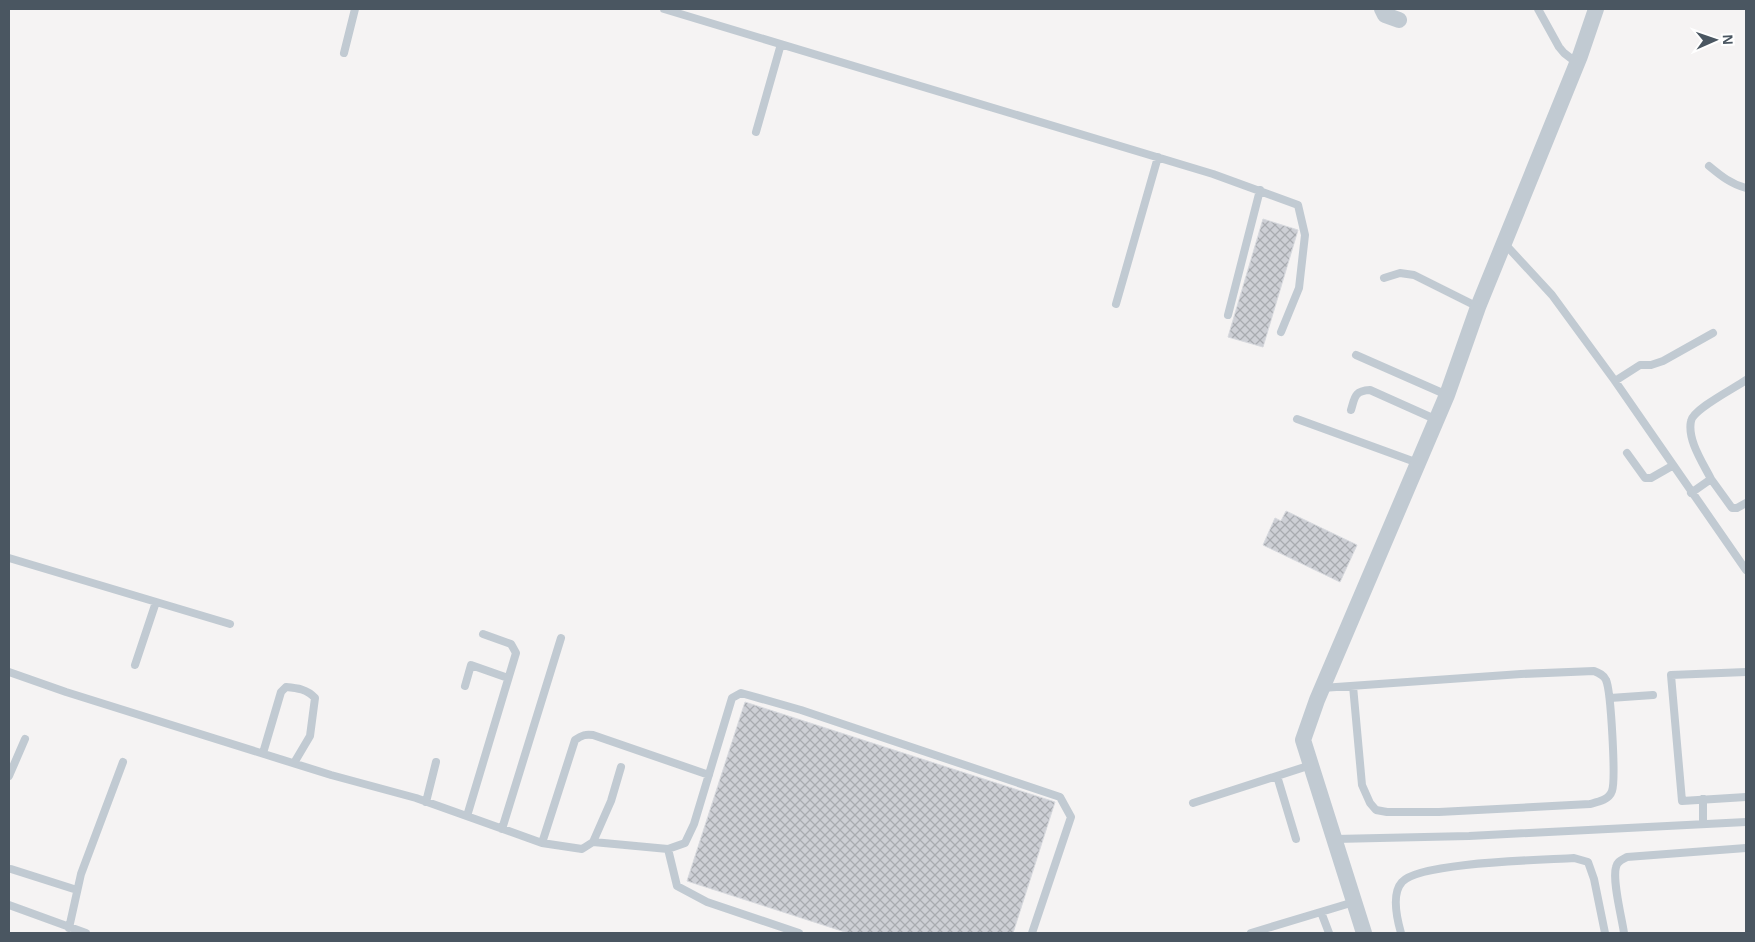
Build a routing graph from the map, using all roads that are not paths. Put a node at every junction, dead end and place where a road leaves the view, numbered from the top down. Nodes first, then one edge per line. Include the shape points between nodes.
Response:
1 (356, 9) edge
2 (664, 9) edge
3 (1382, 9) edge
4 (1538, 9) edge
5 (1595, 11) edge
6 (1399, 20) dead end
7 (781, 44) junction
8 (344, 53) dead end
9 (1578, 59) junction
10 (756, 132) dead end
11 (1158, 157) junction
12 (1710, 166) dead end
13 (1746, 188) edge
14 (1260, 190) junction
15 (1504, 243) junction
16 (1384, 278) dead end
17 (1116, 304) dead end
18 (1478, 307) junction
19 (1228, 315) dead end
20 (1280, 332) dead end
21 (1713, 333) dead end
22 (1356, 355) dead end
23 (1746, 380) edge
24 (1615, 381) junction
25 (1447, 395) junction
26 (1351, 410) dead end
27 (1297, 418) dead end
28 (1437, 420) junction
29 (1627, 453) dead end
30 (1418, 463) junction
31 (1672, 466) junction
32 (1711, 479) junction
33 (1692, 493) junction
34 (1746, 504) edge
35 (9, 558) edge
36 (1746, 570) edge
37 (156, 602) junction
38 (230, 624) dead end
39 (483, 634) dead end
40 (561, 638) dead end
41 (135, 665) dead end
42 (9, 672) edge
43 (1746, 672) edge
44 (508, 678) junction
45 (465, 686) dead end
46 (1353, 686) junction
47 (1322, 688) junction
48 (1652, 695) dead end
49 (1610, 698) junction
50 (25, 739) dead end
51 (263, 753) junction
52 (123, 762) dead end
53 (436, 762) dead end
54 (294, 763) junction
55 (1311, 765) junction
56 (621, 767) dead end
57 (709, 775) junction
58 (9, 776) edge
59 (1277, 776) junction
60 (1746, 797) edge
61 (1703, 799) junction
62 (426, 802) junction
63 (1193, 804) dead end
64 (467, 816) junction
65 (1746, 822) edge
66 (1703, 824) junction
67 (502, 828) junction
68 (1296, 839) dead end
69 (1335, 839) junction
70 (593, 842) junction
71 (542, 843) junction
72 (1746, 848) edge
73 (668, 849) junction
74 (10, 869) dead end
75 (77, 890) junction
76 (1354, 902) junction
77 (9, 905) edge
78 (1321, 912) junction
79 (69, 928) junction
80 (86, 933) edge
81 (799, 933) edge
82 (1032, 933) edge
83 (1251, 933) edge
84 (1329, 933) edge
85 (1364, 933) edge
86 (1401, 933) edge
87 (1605, 933) edge
88 (1624, 933) edge

1 - 8 lane
2 - 7 lane
3 - 6 street via 1385,15
4 - 9 lane via 1559,47
5 - 9 street
7 - 10 lane
7 - 11 lane
9 - 15 street
11 - 14 lane
11 - 17 lane
12 - 13 lane via 1736,186
14 - 19 lane
14 - 20 lane via 1298,205 1305,235 1299,288
15 - 18 street
15 - 24 lane via 1552,295
16 - 18 lane via 1400,273 1414,275
18 - 25 street
21 - 24 lane via 1663,362 1640,365
22 - 25 lane
23 - 32 lane via 1691,419 1690,432
24 - 31 lane
25 - 28 street
26 - 28 lane via 1356,394 1370,390
27 - 30 lane
28 - 30 street
29 - 31 lane via 1645,478
30 - 47 street
31 - 33 lane
32 - 33 lane
32 - 34 lane via 1732,508
33 - 36 lane
35 - 37 lane
37 - 38 lane
37 - 41 lane
39 - 44 lane via 511,644 516,653
40 - 67 lane
42 - 51 lane
43 - 61 lane via 1671,674 1682,801
44 - 45 lane via 471,665
44 - 64 lane
46 - 47 lane
46 - 49 lane via 1594,671 1606,679
46 - 49 lane via 1362,785 1376,810 1387,812 1590,804 1609,797 1614,772
47 - 55 street via 1303,740
48 - 49 lane
50 - 58 lane
51 - 54 lane
51 - 54 lane via 281,692 286,687 302,689 315,698 310,736
52 - 75 lane
53 - 62 lane
54 - 62 lane
55 - 59 lane
55 - 69 street
56 - 70 lane via 611,801
57 - 71 lane via 593,735 580,736 575,740
57 - 73 lane via 685,843
57 - 82 lane via 732,698 741,693 1060,797 1071,817
59 - 63 lane
59 - 68 lane
60 - 61 lane
61 - 66 lane
62 - 64 lane
64 - 67 lane
65 - 66 lane
66 - 69 lane
67 - 71 lane
69 - 76 street
70 - 71 lane via 582,849
70 - 73 lane
72 - 88 lane via 1627,857 1619,861 1615,877
73 - 81 lane via 677,886 707,902
74 - 75 lane
75 - 79 lane
76 - 78 lane
76 - 85 street
77 - 79 lane
78 - 83 lane
78 - 84 lane
79 - 80 lane
86 - 87 lane via 1395,900 1402,882 1413,875 1455,865 1574,858 1588,862

